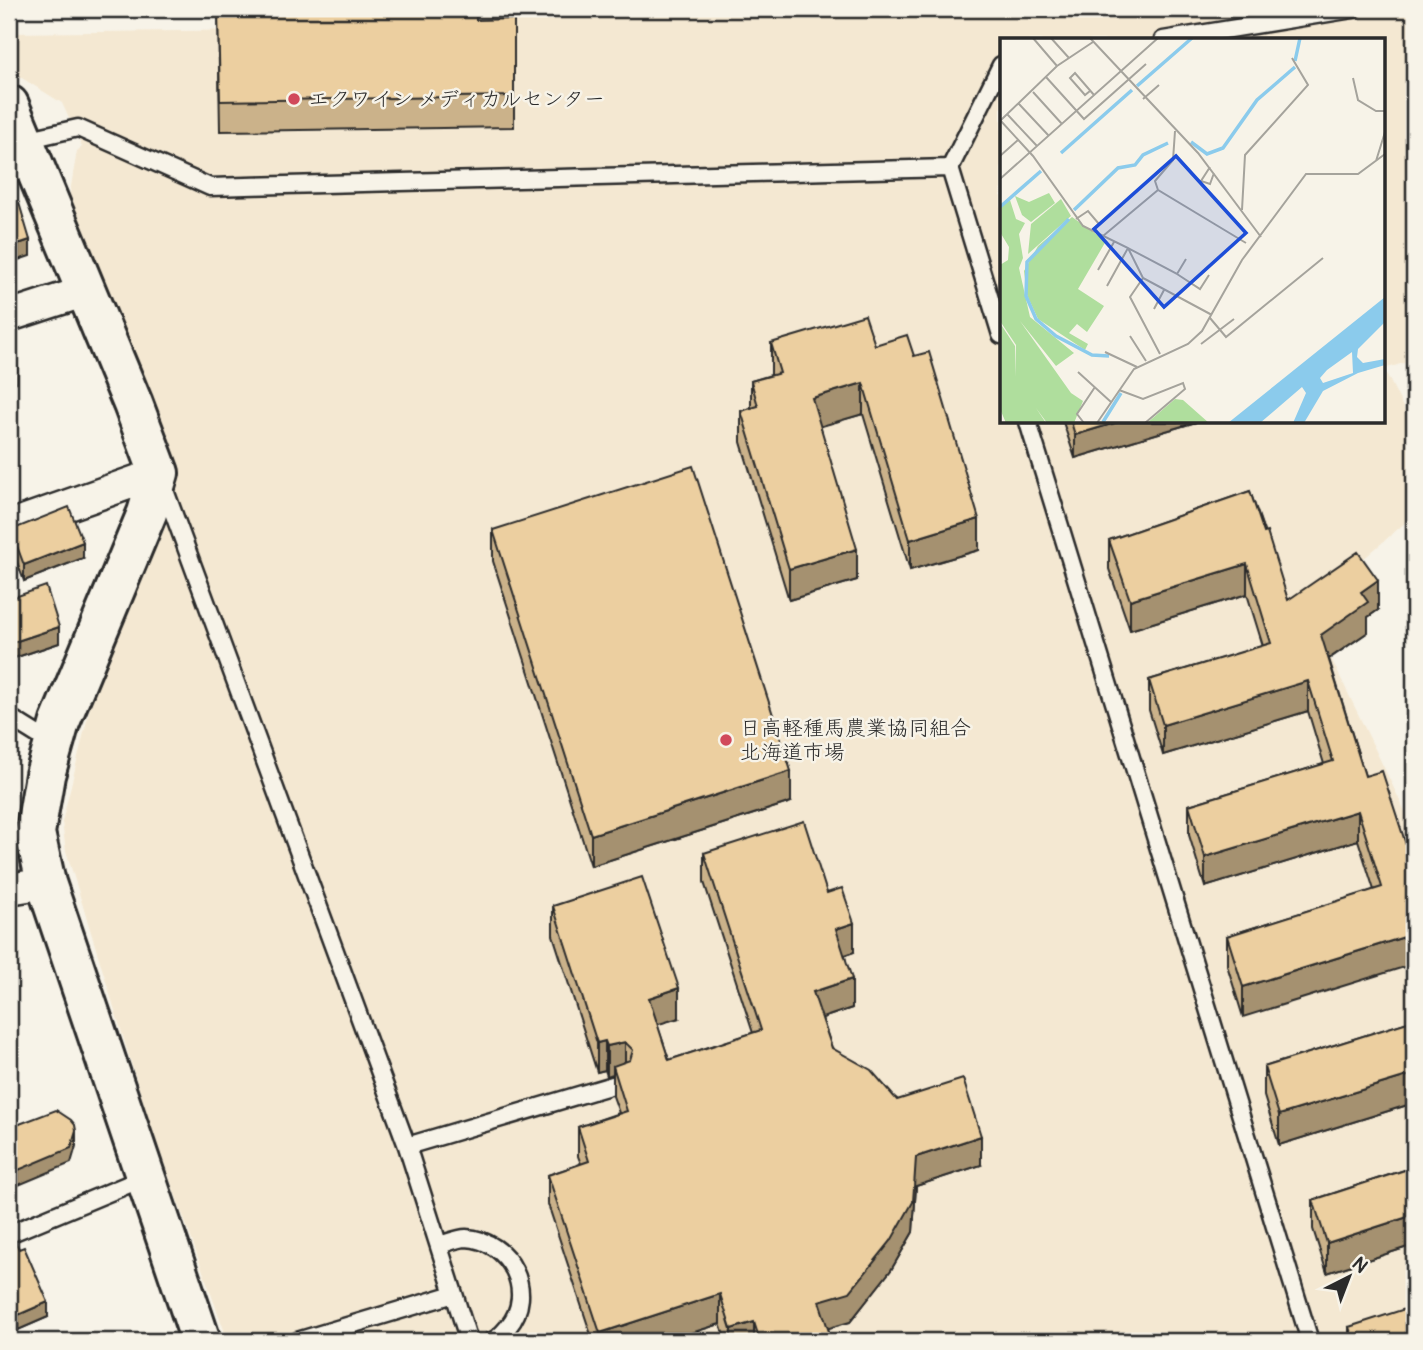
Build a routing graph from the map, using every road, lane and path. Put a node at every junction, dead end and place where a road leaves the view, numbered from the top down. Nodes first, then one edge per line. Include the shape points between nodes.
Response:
1 (1357, 9) edge
2 (1176, 38) edge
3 (1000, 67) edge
4 (9, 105) edge
5 (24, 141) junction
6 (950, 168) junction
7 (86, 291) junction
8 (9, 316) edge
9 (1000, 332) edge
10 (1029, 424) edge
11 (159, 473) junction
12 (9, 526) edge
13 (9, 717) edge
14 (54, 745) junction
15 (46, 883) junction
16 (9, 888) edge
17 (622, 1082) edge
18 (407, 1146) junction
19 (146, 1177) junction
20 (9, 1234) edge
21 (439, 1245) junction
22 (454, 1294) junction
23 (201, 1341) edge
24 (297, 1341) edge
25 (470, 1341) edge
26 (492, 1341) edge
27 (1310, 1341) edge

1 - 2 lane
3 - 6 lane
4 - 5 street
5 - 6 lane via 78,128 210,187
5 - 7 street
6 - 9 lane
7 - 8 street
7 - 11 street
10 - 27 lane
11 - 12 street
11 - 14 street
11 - 18 lane
13 - 14 lane
14 - 15 street via 35,834
15 - 16 street
15 - 19 street
17 - 18 lane
18 - 21 lane
19 - 20 lane
19 - 23 street
21 - 22 lane
21 - 26 lane via 466,1238 492,1245 513,1264 521,1291 516,1318
22 - 24 lane
22 - 25 lane

